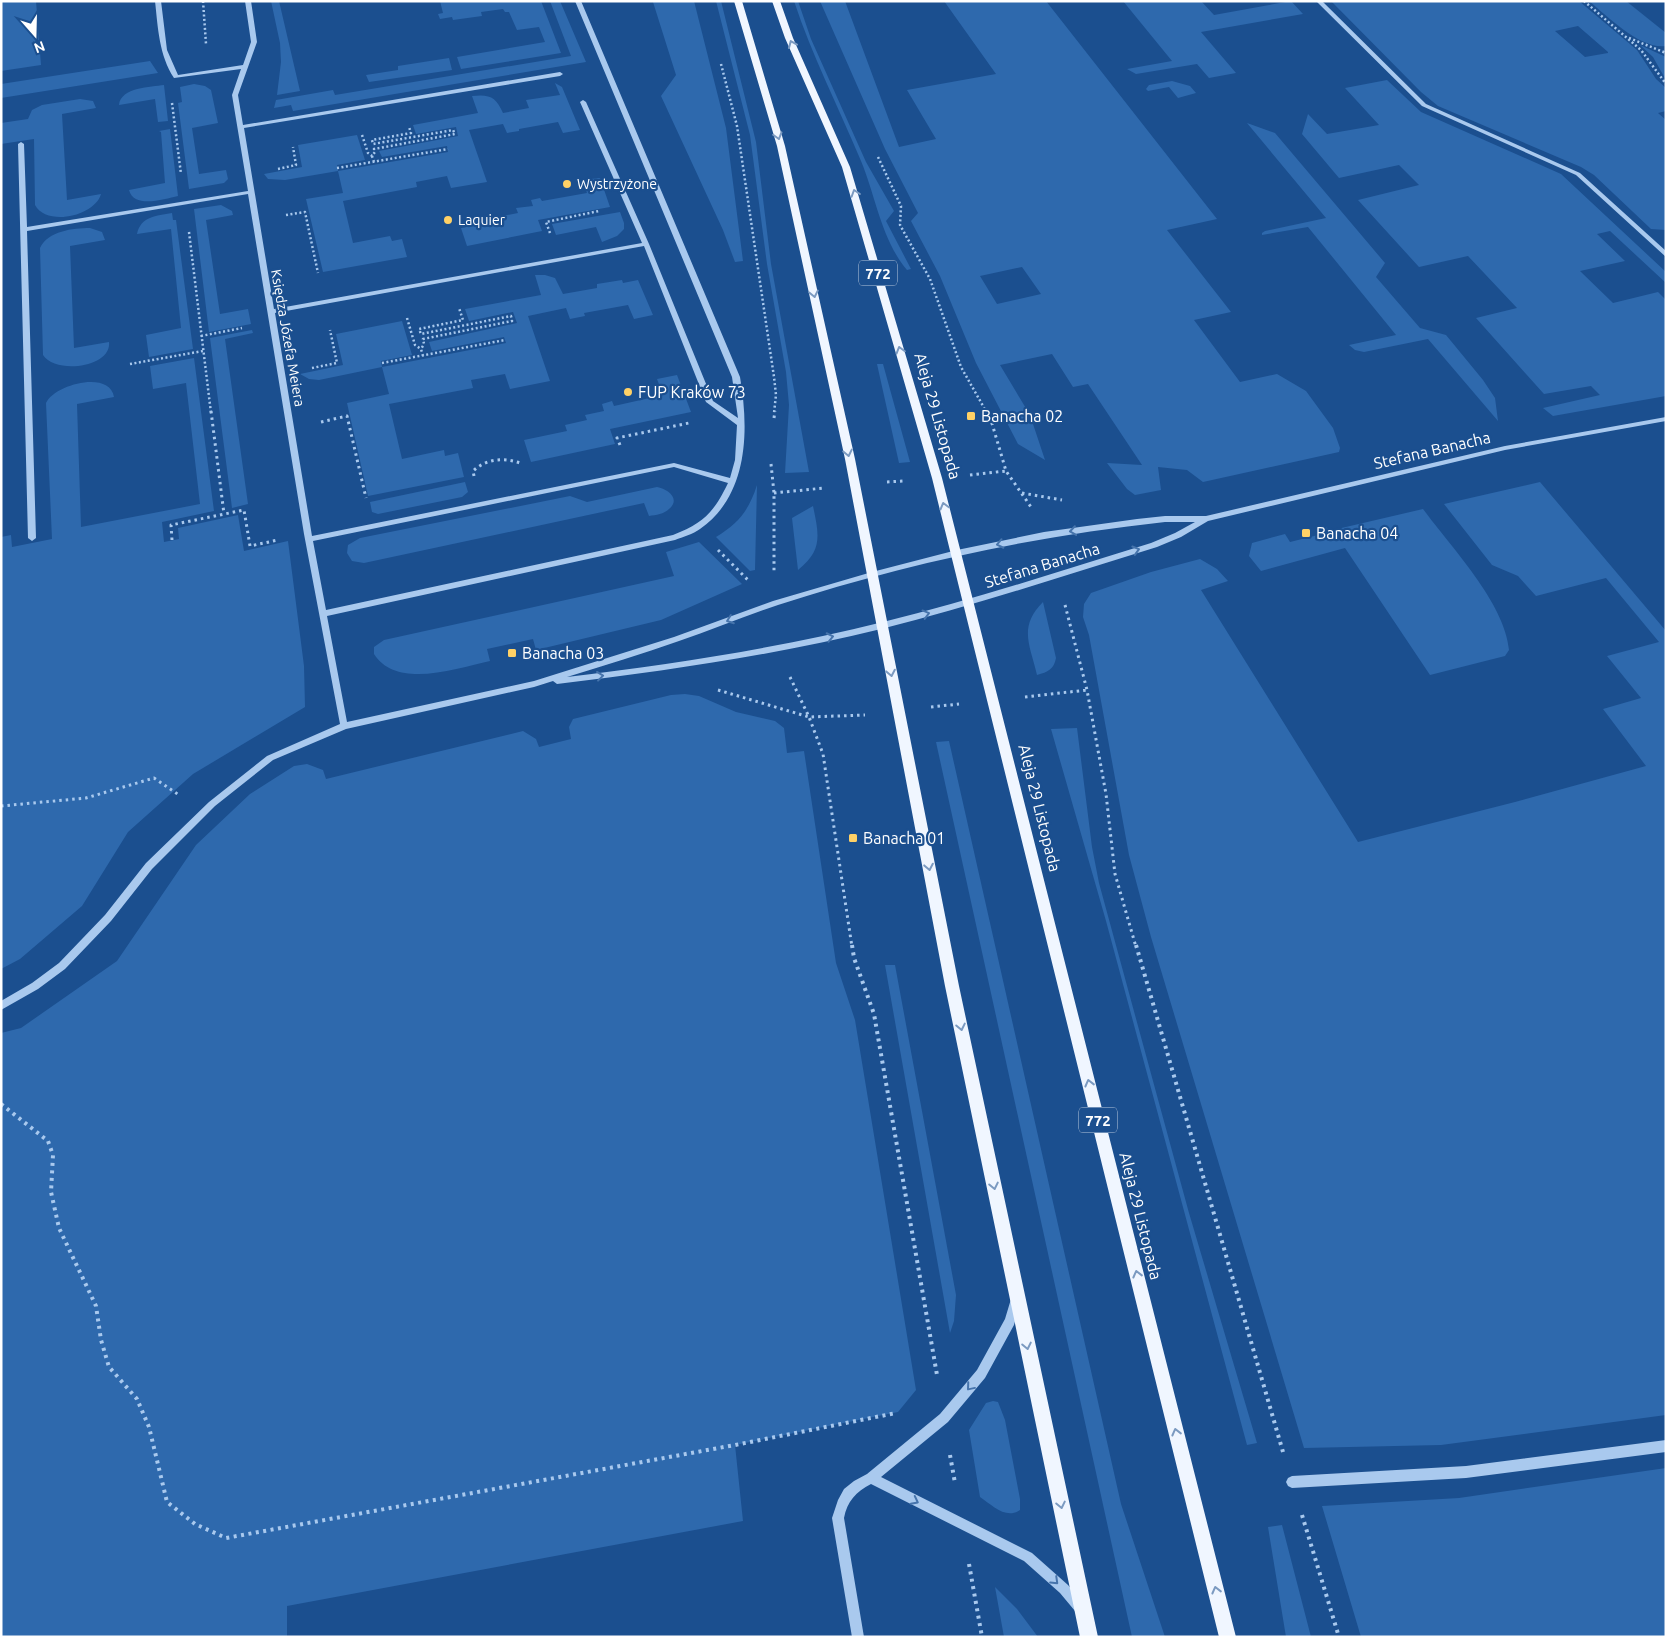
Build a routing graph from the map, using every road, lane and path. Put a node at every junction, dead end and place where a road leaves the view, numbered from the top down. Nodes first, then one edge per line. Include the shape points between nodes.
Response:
1 (158, 1) edge
2 (202, 1) edge
3 (248, 1) edge
4 (578, 1) edge
5 (738, 1) edge
6 (776, 1) edge
7 (1319, 1) edge
8 (1584, 1) edge
9 (1626, 37) junction
10 (1666, 53) edge
11 (720, 59) dead end
12 (244, 67) junction
13 (208, 72) junction
14 (560, 74) dead end
15 (1666, 84) edge
16 (172, 97) dead end
17 (583, 102) dead end
18 (408, 123) dead end
19 (240, 127) junction
20 (361, 131) dead end
21 (21, 144) dead end
22 (448, 149) dead end
23 (877, 154) dead end
24 (372, 156) junction
25 (374, 162) junction
26 (337, 168) dead end
27 (251, 192) junction
28 (185, 203) junction
29 (608, 210) dead end
30 (23, 230) junction
31 (550, 233) dead end
32 (646, 244) junction
33 (1666, 256) edge
34 (459, 307) dead end
35 (272, 311) junction
36 (407, 317) dead end
37 (227, 331) dead end
38 (201, 336) junction
39 (505, 340) dead end
40 (421, 349) junction
41 (203, 351) junction
42 (423, 356) junction
43 (382, 363) dead end
44 (130, 364) dead end
45 (1666, 419) edge
46 (691, 423) dead end
47 (774, 423) dead end
48 (742, 424) junction
49 (291, 428) junction
50 (620, 445) dead end
51 (772, 460) dead end
52 (1006, 471) junction
53 (980, 474) dead end
54 (732, 481) junction
55 (814, 489) dead end
56 (774, 493) junction
57 (1063, 500) dead end
58 (224, 514) junction
59 (1206, 519) junction
60 (371, 526) junction
61 (696, 529) junction
62 (309, 536) junction
63 (32, 538) dead end
64 (172, 540) dead end
65 (957, 553) junction
66 (872, 575) junction
67 (774, 577) dead end
68 (755, 587) dead end
69 (1063, 598) dead end
70 (970, 602) junction
71 (322, 614) junction
72 (882, 626) junction
73 (789, 674) dead end
74 (534, 684) junction
75 (715, 690) dead end
76 (1087, 690) junction
77 (1041, 695) dead end
78 (854, 716) dead end
79 (809, 717) junction
80 (344, 726) junction
81 (1, 806) edge
82 (205, 811) junction
83 (1, 1006) edge
84 (1, 1104) edge
85 (1017, 1298) junction
86 (898, 1412) dead end
87 (944, 1418) junction
88 (1666, 1446) edge
89 (871, 1478) junction
90 (1292, 1482) junction
91 (962, 1525) junction
92 (1084, 1613) junction
93 (858, 1637) edge
94 (982, 1637) edge
95 (1089, 1637) edge
96 (1228, 1637) edge
97 (1339, 1637) edge

1 - 13 street via 164,52 176,77
2 - 13 path
3 - 12 street, Księdza Józefa Meiera via 254,42
4 - 48 street via 736,377 742,401
5 -> 66 main road via 791,191 852,468
65 -> 6 main road, Aleja 29 Listopada / 772 via 858,201
7 - 33 street via 1424,105 1578,174
8 - 9 path
9 - 10 path
9 - 15 path via 1647,56
11 - 47 path via 740,145 774,377
12 - 13 street
12 - 19 street, Księdza Józefa Meiera via 235,92
14 - 19 street
16 - 28 path
17 - 32 street
18 - 24 path via 411,133 372,140 373,144 453,130 455,134 374,149
19 - 27 street, Księdza Józefa Meiera
20 - 24 path
21 - 30 street
22 - 25 path
23 - 52 path via 901,206 900,225 930,279 961,366 991,420
24 - 25 path
25 - 26 path
27 - 28 street
27 - 35 street, Księdza Józefa Meiera
28 - 30 street
28 - 38 path
29 - 31 path via 546,222
30 - 63 street
32 - 35 street
32 - 48 street via 710,402
34 - 40 path via 463,320 419,329 421,334 511,316 512,321 423,339
35 - 49 street, Księdza Józefa Meiera
36 - 40 path via 415,344
37 - 38 path
38 - 41 path
39 - 42 path
40 - 42 path
41 - 44 path
41 - 58 path
42 - 43 path
45 - 59 street, Stefana Banacha via 1505,448
46 - 50 path via 617,438
48 - 54 street
49 - 60 path via 347,416
49 - 62 street, Księdza Józefa Meiera
51 - 56 path
52 - 53 path
52 - 57 path via 1021,493
54 - 60 street via 674,465
54 - 61 street via 727,495 714,513
55 - 56 path
56 - 67 path
58 - 62 path via 244,510 250,546
58 - 64 path via 171,525
59 -> 65 street, Stefana Banacha via 1137,522 1044,535
70 -> 59 street, Stefana Banacha via 1154,545
60 - 62 street
61 - 68 path
61 - 71 street via 675,537
62 - 71 street, Księdza Józefa Meiera
65 - 66 street, Stefana Banacha
65 - 70 main road, Aleja 29 Listopada / 772
66 - 72 main road
66 -> 74 street, Stefana Banacha via 776,603 677,639
69 - 76 path
72 -> 70 street, Stefana Banacha
96 -> 70 main road, Aleja 29 Listopada / 772
71 - 80 street, Księdza Józefa Meiera
74 -> 72 street, Stefana Banacha via 658,669
72 -> 85 main road
73 - 79 path
74 - 80 street
75 - 79 path
76 - 77 path
76 - 90 path via 1106,794 1115,874
78 - 79 path
79 - 87 path via 823,754 854,958 874,1014
80 - 82 street via 270,758
81 - 82 path via 86,798 154,778
82 - 83 street via 149,866 108,918 62,966
84 - 86 path via 48,1141 53,1155 51,1192 59,1228 96,1306 109,1367 138,1399 149,1427 167,1502 195,1524 226,1538 725,1447
85 -> 87 street via 993,1355
85 -> 92 main road
87 - 89 street
87 - 91 path
88 - 90 street via 1466,1472
89 -> 91 street
89 - 93 street via 858,1484 843,1499 838,1518
90 - 97 path
91 -> 92 street via 1028,1557 1064,1589
91 - 94 path
92 - 95 main road

